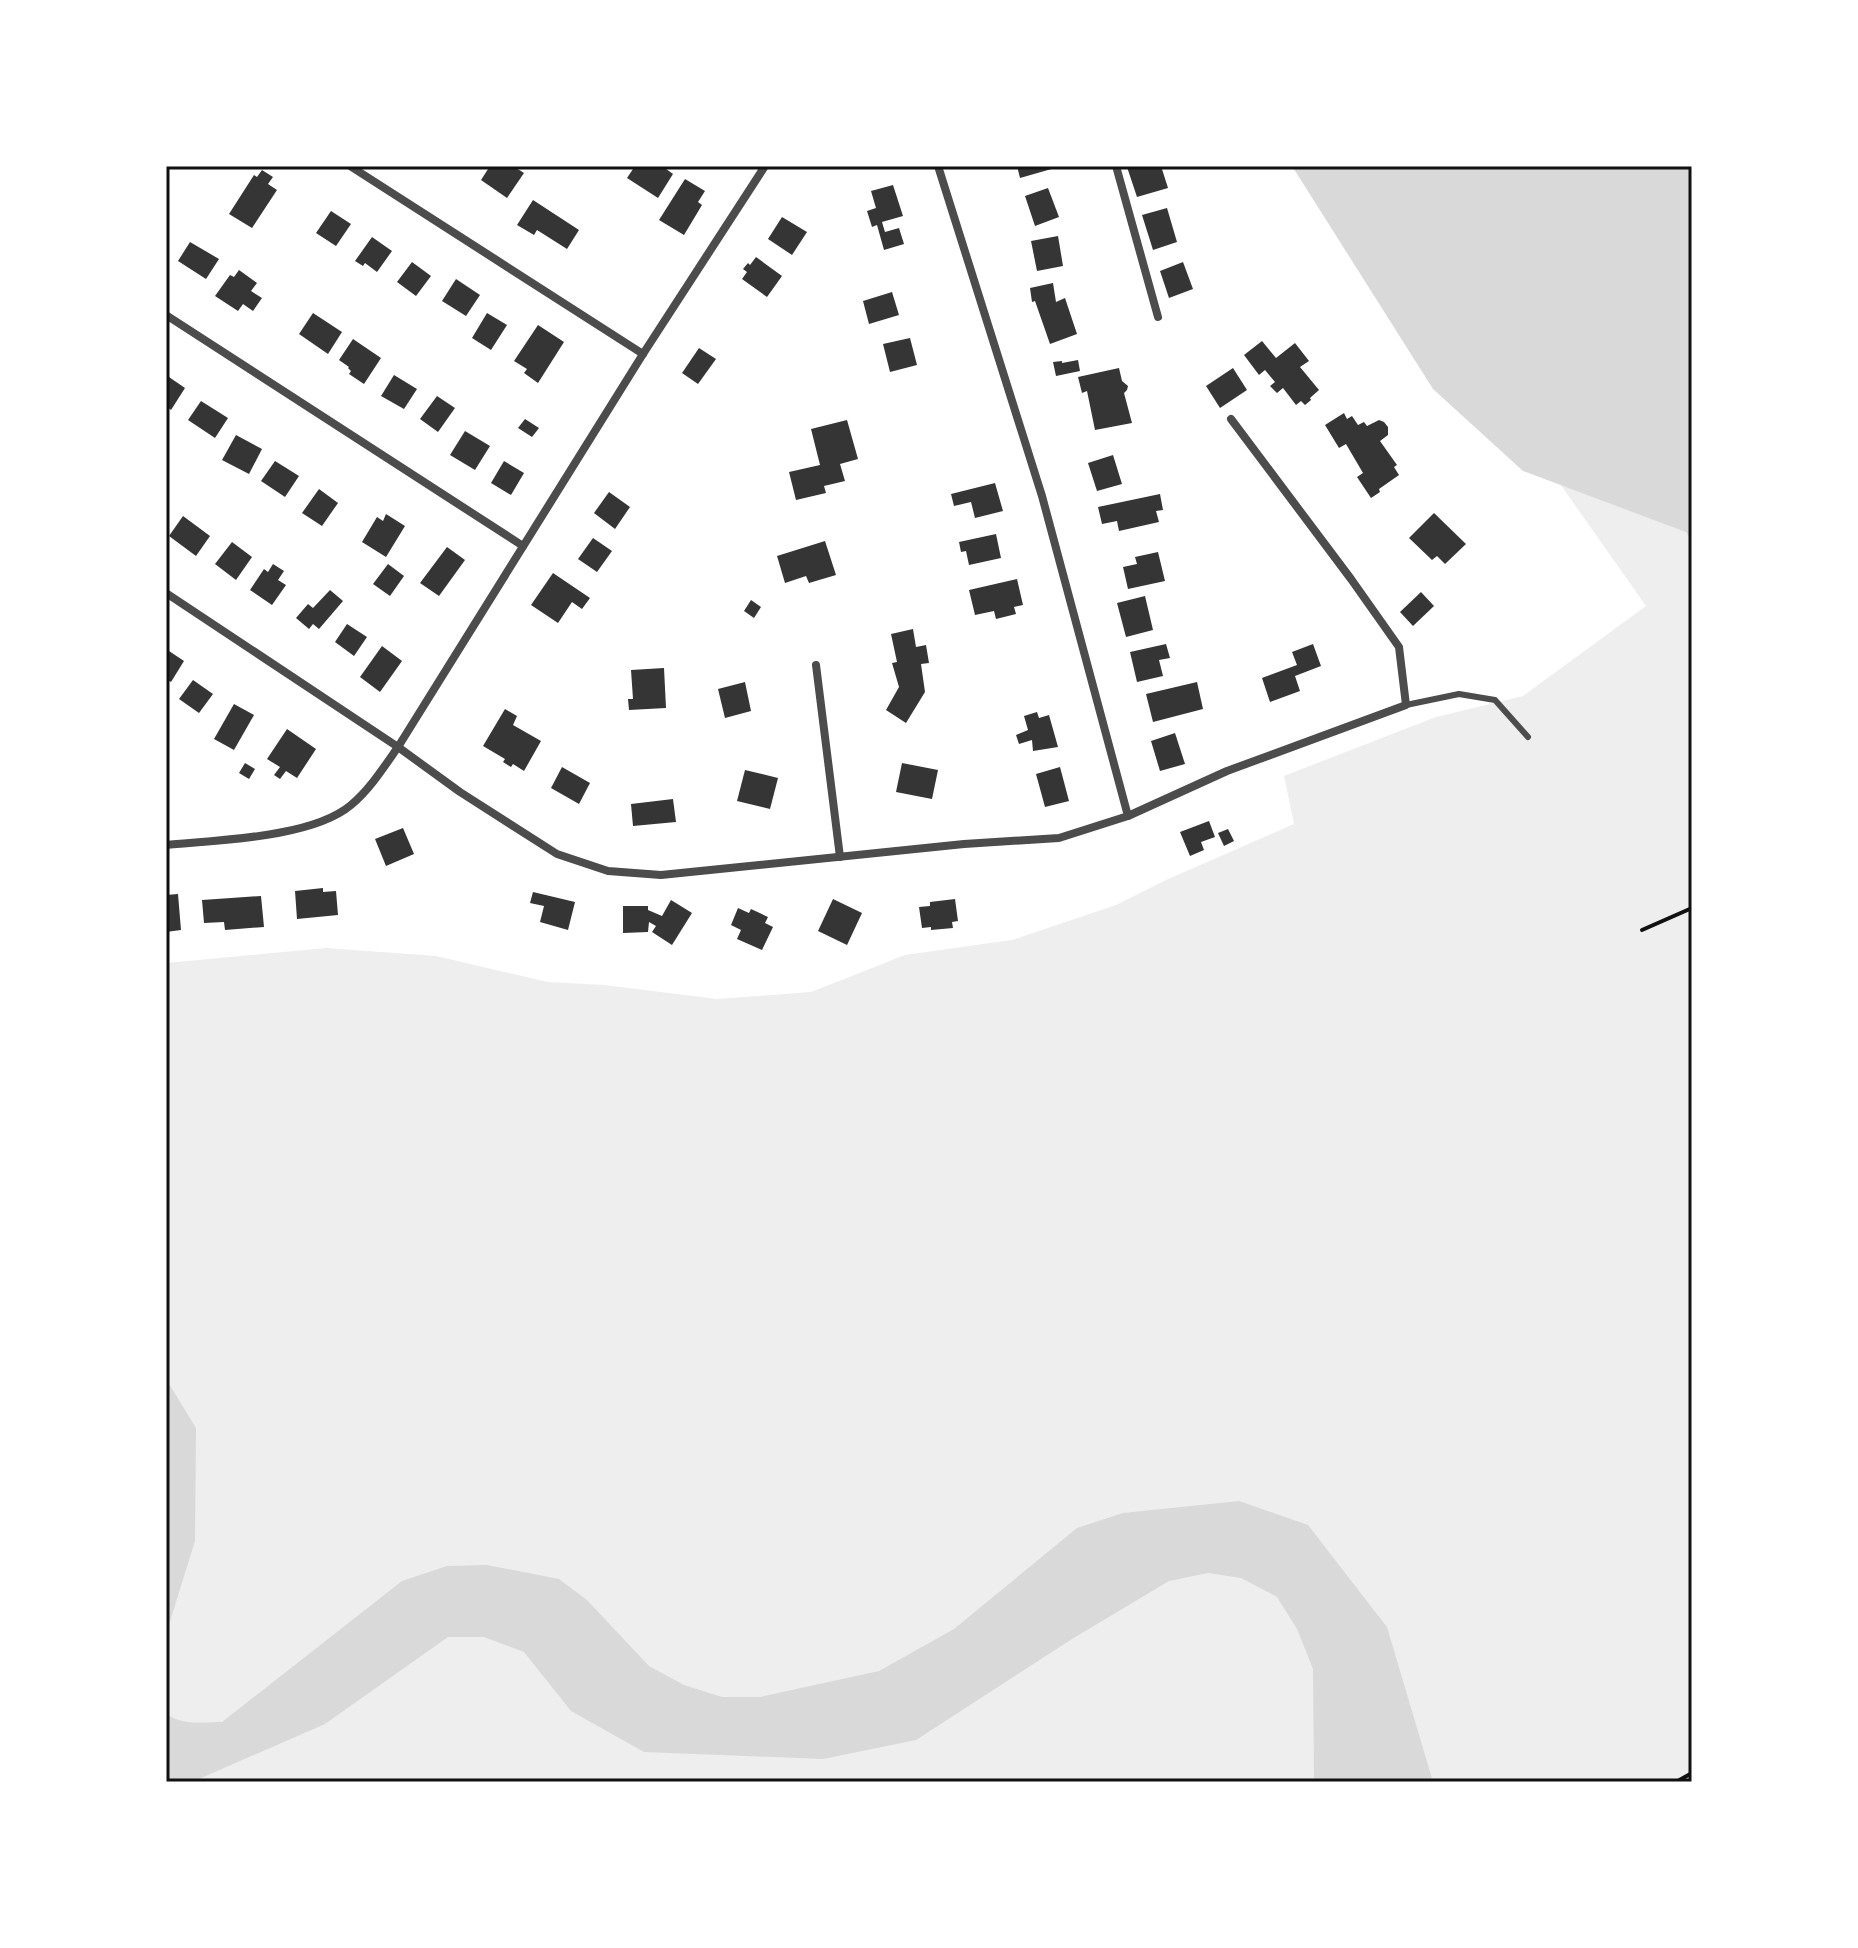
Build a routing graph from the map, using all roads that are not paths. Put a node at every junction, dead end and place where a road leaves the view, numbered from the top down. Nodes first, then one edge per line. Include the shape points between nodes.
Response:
1 (350, 166) edge
2 (765, 166) edge
3 (938, 166) edge
4 (1116, 166) edge
5 (166, 315) edge
6 (1158, 317) dead end
7 (643, 354) junction
8 (1231, 419) dead end
9 (523, 546) junction
10 (166, 593) edge
11 (816, 665) dead end
12 (1406, 705) junction
13 (1528, 737) dead end
14 (398, 747) junction
15 (1128, 816) junction
16 (166, 845) edge
17 (840, 857) junction

1 - 7 street
2 - 7 street
3 - 15 street via 1042,496
4 - 6 street
5 - 9 street
7 - 9 street
8 - 12 street via 1399,647
9 - 14 street
10 - 14 street
11 - 17 street
12 - 13 lane via 1459,694 1495,700
12 - 15 street via 1227,771
14 - 16 street via 364,793 328,818 300,829
14 - 17 street via 557,854 608,871 661,875
15 - 17 street via 1059,838

